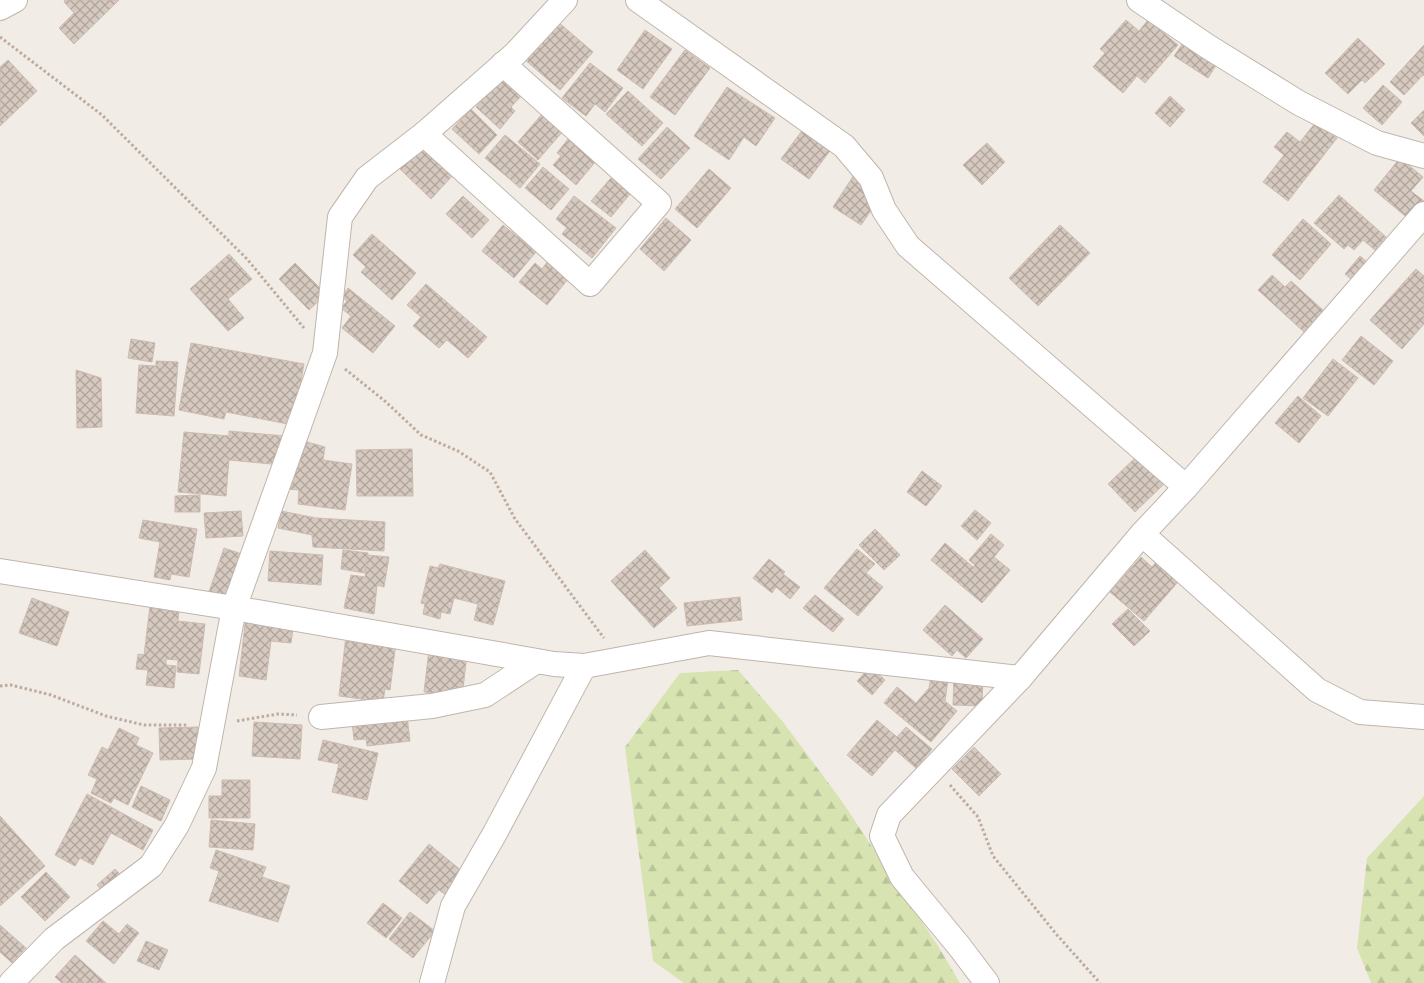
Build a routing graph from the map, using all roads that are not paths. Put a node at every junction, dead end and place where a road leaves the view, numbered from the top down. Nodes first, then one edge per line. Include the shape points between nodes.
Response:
1 (15, 0) edge
2 (565, 0) edge
3 (638, 0) edge
4 (1139, 0) edge
5 (0, 8) edge
6 (503, 64) junction
7 (424, 134) junction
8 (1424, 156) edge
9 (1424, 214) edge
10 (1186, 487) junction
11 (1142, 534) junction
12 (0, 571) edge
13 (234, 608) junction
14 (535, 662) junction
15 (584, 666) junction
16 (1020, 678) junction
17 (321, 717) road end
18 (1424, 717) edge
19 (11, 983) edge
20 (432, 983) edge
21 (986, 983) edge

1 - 5 street
2 - 6 street
3 - 10 street via 844,146 871,178 884,210 908,246
4 - 8 street via 1299,103 1377,143
6 - 7 street
6 - 7 street via 659,203 590,284
7 - 13 street via 367,178 340,217 325,353
9 - 10 street
10 - 11 street
11 - 16 street
11 - 18 street via 1317,690 1360,712
12 - 13 street
13 - 14 street
13 - 19 street via 204,768 177,825 151,866 54,939
14 - 15 street
14 - 17 street via 485,695 432,706
15 - 16 street via 708,643
15 - 20 street via 454,906
16 - 21 street via 889,815 882,836 902,877

